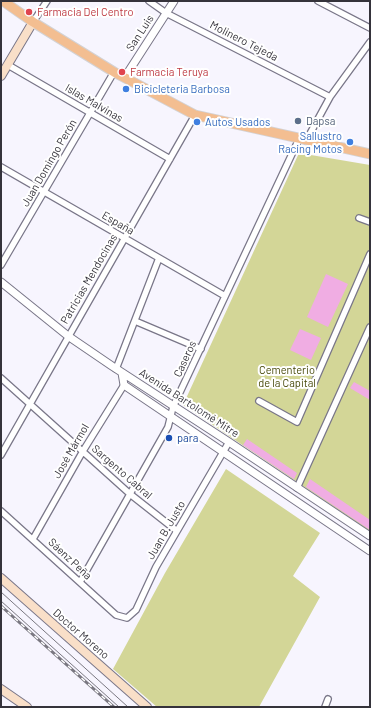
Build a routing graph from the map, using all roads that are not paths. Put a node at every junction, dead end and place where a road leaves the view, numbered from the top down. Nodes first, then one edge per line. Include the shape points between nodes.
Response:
1 (3, 1) edge
2 (47, 1) edge
3 (149, 1) edge
4 (174, 1) edge
5 (318, 1) edge
6 (166, 13) junction
7 (34, 22) junction
8 (370, 28) edge
9 (370, 42) edge
10 (8, 65) junction
11 (114, 72) junction
12 (1, 76) edge
13 (125, 77) junction
14 (330, 97) junction
15 (90, 113) junction
16 (195, 115) junction
17 (303, 140) junction
18 (370, 154) edge
19 (170, 159) junction
20 (1, 167) edge
21 (43, 192) junction
22 (359, 218) dead end
23 (370, 222) edge
24 (124, 238) junction
25 (370, 254) edge
26 (159, 258) junction
27 (1, 265) edge
28 (1, 282) edge
29 (226, 296) junction
30 (135, 321) junction
31 (370, 327) edge
32 (68, 336) junction
33 (201, 349) junction
34 (116, 369) junction
35 (122, 373) junction
36 (1, 378) edge
37 (124, 384) junction
38 (259, 401) dead end
39 (30, 404) junction
40 (174, 406) junction
41 (172, 416) junction
42 (229, 442) junction
43 (83, 452) junction
44 (224, 452) junction
45 (1, 454) edge
46 (297, 488) junction
47 (130, 494) junction
48 (1, 510) edge
49 (177, 531) junction
50 (370, 536) edge
51 (33, 539) junction
52 (370, 551) edge
53 (1, 578) edge
54 (80, 582) junction
55 (127, 618) joint
56 (3, 689) edge
57 (328, 699) dead end
58 (26, 707) edge
59 (147, 707) edge
60 (325, 707) edge

1 - 7 main road
2 - 7 street
3 - 6 street, Molinero Tejeda
4 - 6 street, San Luis
5 - 8 street
6 - 13 street, San Luis
6 - 14 street, Molinero Tejeda
7 - 10 main road
7 - 11 main road
9 - 14 street, Caseros
10 - 12 main road
10 - 15 street, Islas Malvinas
11 - 13 main road
11 - 15 street, Juan Domingo Perón
13 - 16 main road
14 - 17 street, Caseros
15 - 19 street, Islas Malvinas
15 - 21 street, Juan Domingo Perón
16 - 17 main road
16 - 19 street, Patricias Mendocinas
17 - 18 main road
17 - 29 street, Caseros
19 - 24 street, Patricias Mendocinas
20 - 21 street, España
21 - 24 street, España
21 - 27 street, Juan Domingo Perón
22 - 23 street
24 - 26 street, España
24 - 32 street, Patricias Mendocinas
25 - 38 street via 297,422
26 - 29 street, España
26 - 30 street
28 - 32 street, Avenida Bartolomé Mitre
29 - 33 street, Caseros
30 - 33 street
30 - 34 street
31 - 46 street
32 - 34 street, Avenida Bartolomé Mitre
32 - 39 street, Patricias Mendocinas
33 - 40 street, Caseros
34 - 35 street, Avenida Bartolomé Mitre
35 - 37 street
35 - 40 street, Avenida Bartolomé Mitre
36 - 39 street, Sargento Cabral
37 - 41 street, Avenida Bartolomé Mitre
37 - 43 street, José Mármol
39 - 43 street, Sargento Cabral
39 - 45 street, Patricias Mendocinas
40 - 41 street, Caseros
40 - 42 street, Avenida Bartolomé Mitre
41 - 44 street, Avenida Bartolomé Mitre
41 - 47 street, Caseros
42 - 44 street, Juan B. Justo
42 - 46 street, Avenida Bartolomé Mitre
43 - 47 street, Sargento Cabral
43 - 51 street, José Mármol
44 - 49 street, Juan B. Justo
44 - 52 street, Avenida Bartolomé Mitre
46 - 50 street, Avenida Bartolomé Mitre
47 - 49 street, Sargento Cabral
47 - 54 street, Caseros
48 - 51 street, Sáenz Peña
49 - 55 street, Juan B. Justo via 156,567 136,610
51 - 54 street, Sáenz Peña
53 - 59 main road, Doctor Moreno
54 - 55 street, Sáenz Peña via 116,615
56 - 58 main road
57 - 60 street

